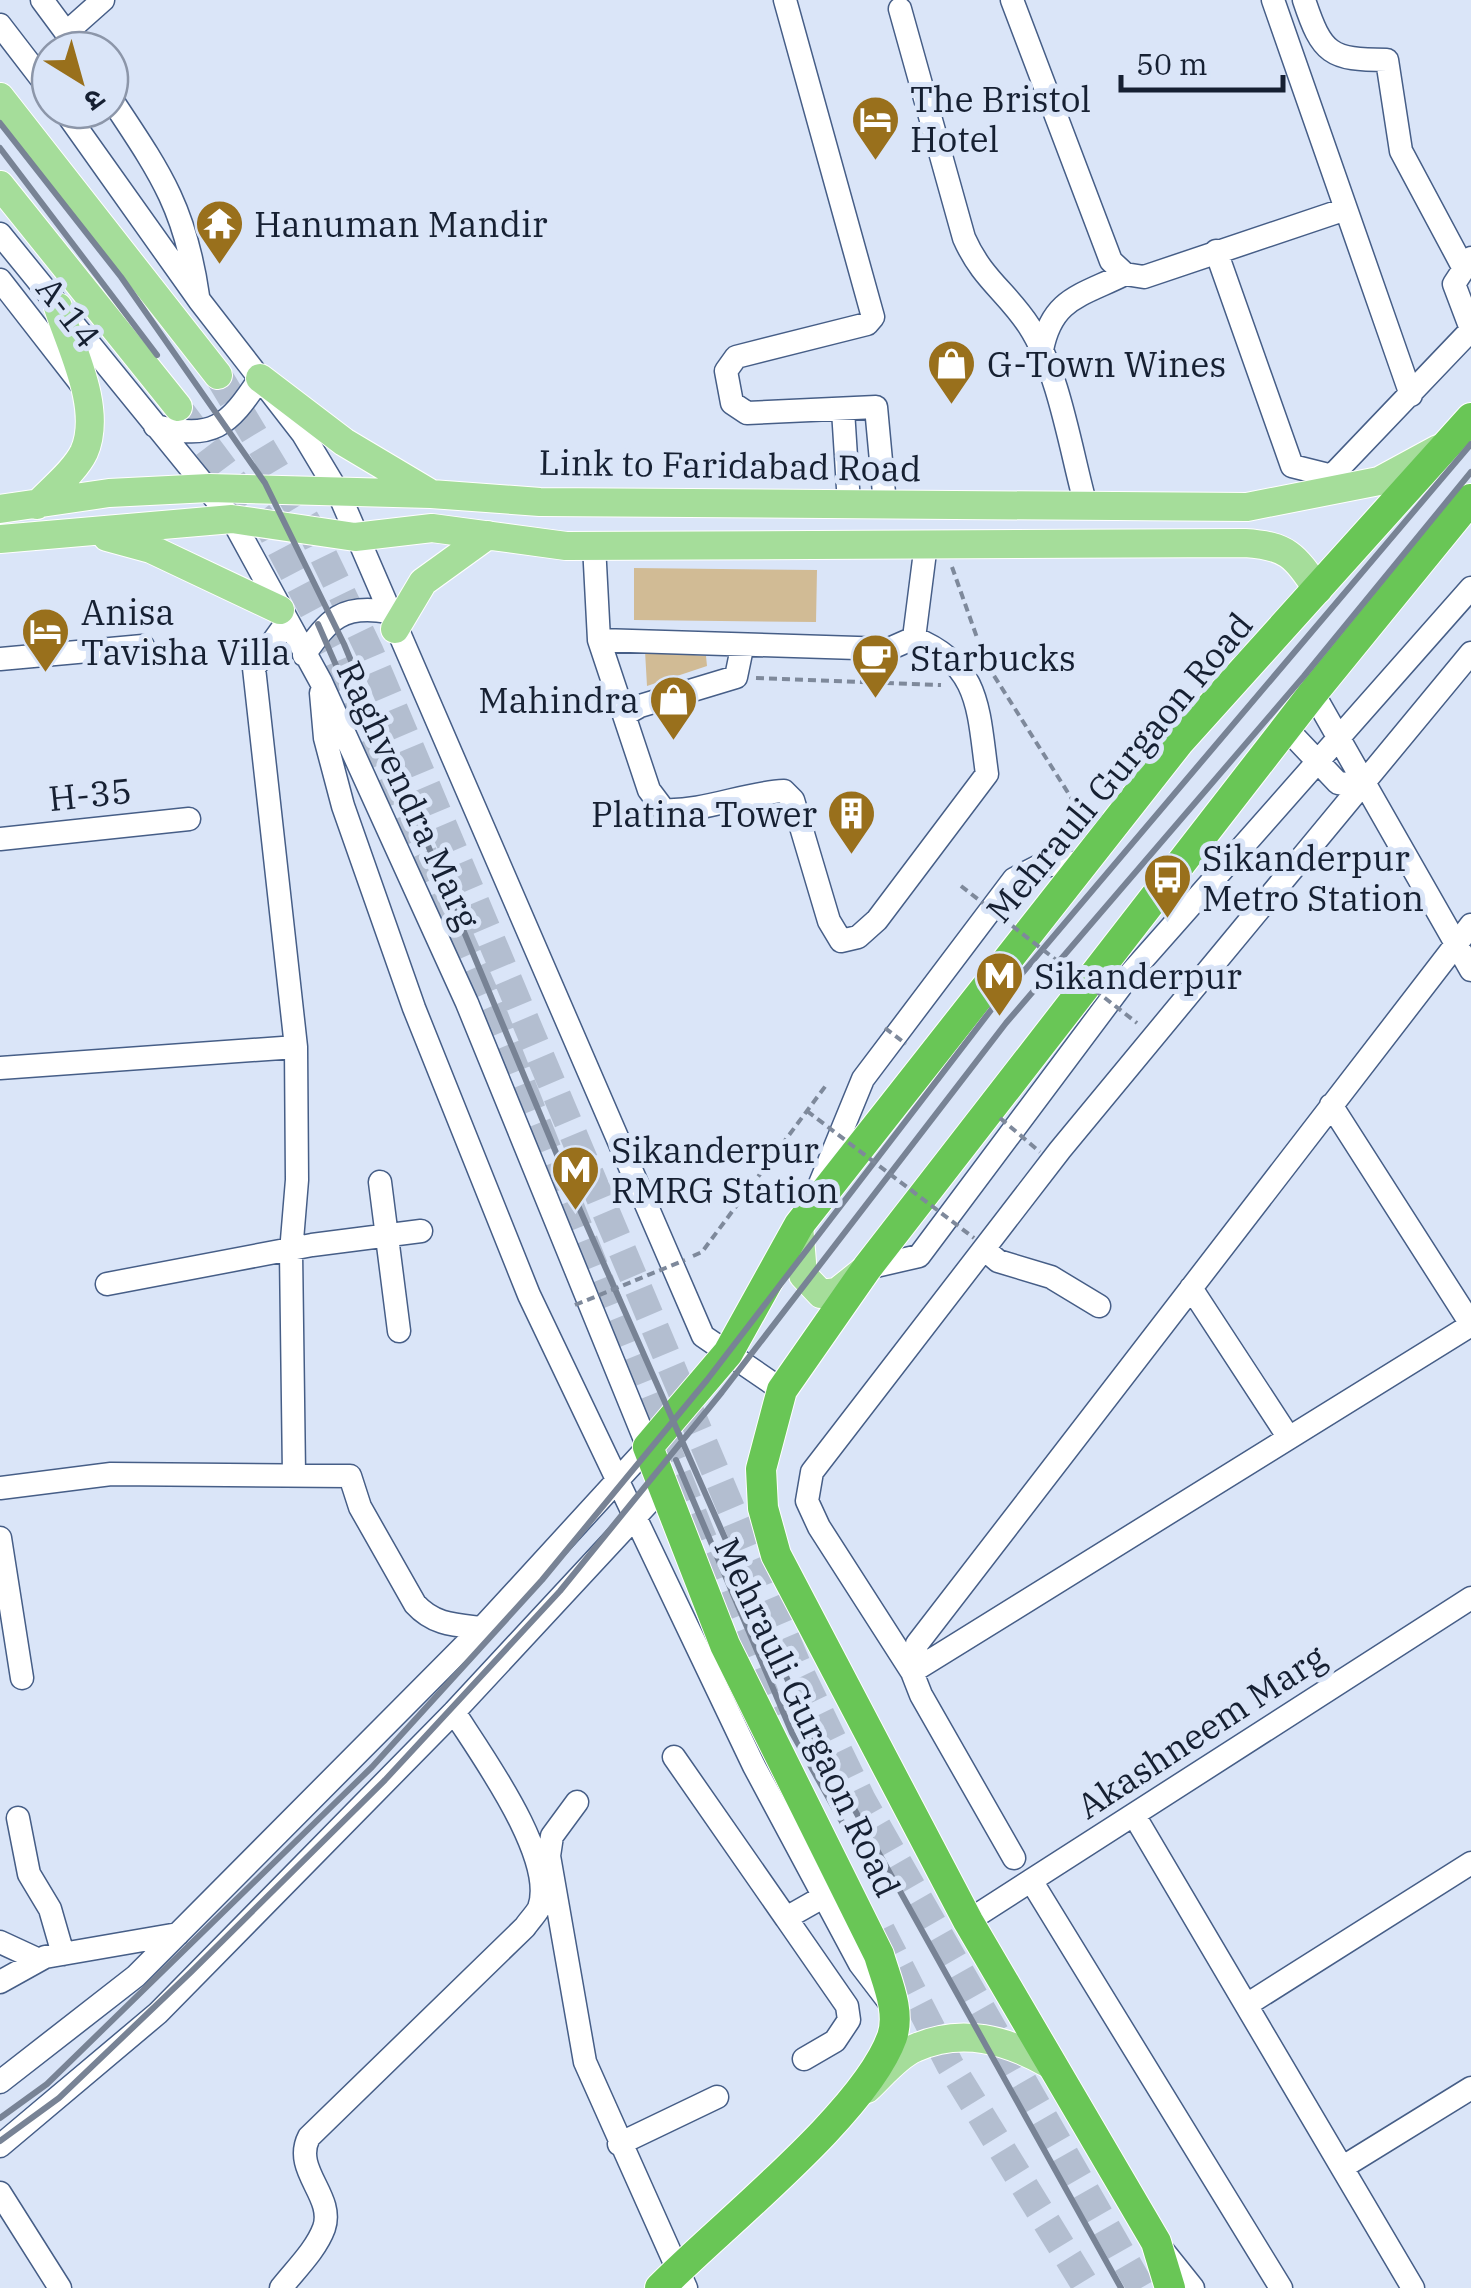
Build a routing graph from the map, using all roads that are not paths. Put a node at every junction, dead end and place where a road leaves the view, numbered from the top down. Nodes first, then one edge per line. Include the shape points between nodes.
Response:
1 (42, 0) edge
2 (103, 0) edge
3 (785, 0) edge
4 (1012, 0) edge
5 (1274, 0) edge
6 (1304, 0) edge
7 (900, 9) dead end
8 (0, 25) edge
9 (69, 30) edge
10 (79, 30) edge
11 (30, 64) edge
12 (0, 97) edge
13 (130, 129) edge
14 (78, 130) edge
15 (0, 185) edge
16 (1346, 209) junction
17 (0, 234) edge
18 (1216, 251) junction
19 (1467, 262) edge
20 (1126, 274) junction
21 (0, 280) edge
22 (199, 300) junction
23 (58, 307) junction
24 (1471, 330) edge
25 (1042, 350) junction
26 (218, 376) tunnel mouth
27 (260, 378) junction
28 (83, 387) junction
29 (1411, 395) junction
30 (178, 407) tunnel mouth
31 (843, 410) junction
32 (1471, 418) edge
33 (154, 426) junction
34 (1448, 444) junction
35 (1323, 485) junction
36 (209, 488) junction
37 (339, 494) junction
38 (431, 494) junction
39 (1471, 500) edge
40 (849, 504) junction
41 (885, 504) junction
42 (37, 505) junction
43 (1086, 506) junction
44 (0, 509) edge
45 (232, 520) junction
46 (80, 530) junction
47 (488, 536) junction
48 (355, 537) junction
49 (0, 539) edge
50 (935, 544) junction
51 (594, 546) junction
52 (1471, 588) edge
53 (1318, 590) junction
54 (284, 616) junction
55 (392, 620) junction
56 (914, 638) junction
57 (598, 640) junction
58 (143, 646) dead end
59 (742, 648) junction
60 (1471, 653) edge
61 (304, 655) junction
62 (0, 659) edge
63 (320, 682) junction
64 (1313, 693) junction
65 (624, 715) junction
66 (1286, 728) junction
67 (1341, 739) junction
68 (1319, 763) junction
69 (1365, 786) junction
70 (188, 819) dead end
71 (0, 839) edge
72 (1084, 862) junction
73 (1471, 925) edge
74 (1455, 944) junction
75 (1471, 970) edge
76 (296, 1047) junction
77 (0, 1068) edge
78 (1331, 1104) junction
79 (380, 1182) dead end
80 (804, 1219) junction
81 (421, 1231) dead end
82 (389, 1237) junction
83 (979, 1244) junction
84 (291, 1252) junction
85 (868, 1268) junction
86 (107, 1284) dead end
87 (1191, 1288) junction
88 (1099, 1306) dead end
89 (1471, 1324) edge
90 (399, 1331) dead end
91 (728, 1353) junction
92 (782, 1390) junction
93 (1288, 1438) junction
94 (648, 1447) junction
95 (294, 1474) junction
96 (618, 1482) junction
97 (663, 1487) junction
98 (0, 1488) edge
99 (633, 1516) junction
100 (0, 1538) edge
101 (1471, 1598) edge
102 (482, 1628) junction
103 (510, 1650) junction
104 (912, 1672) junction
105 (22, 1678) dead end
106 (454, 1712) junction
107 (674, 1758) dead end
108 (577, 1802) dead end
109 (1134, 1814) junction
110 (18, 1818) dead end
111 (1014, 1858) dead end
112 (1471, 1863) edge
113 (1032, 1882) junction
114 (823, 1898) junction
115 (786, 1918) junction
116 (968, 1922) junction
117 (178, 1934) junction
118 (0, 1942) edge
119 (64, 1954) junction
120 (39, 1960) junction
121 (0, 1982) edge
122 (1248, 2004) junction
123 (894, 2009) junction
124 (804, 2059) dead end
125 (1049, 2064) junction
126 (0, 2082) edge
127 (1471, 2088) edge
128 (858, 2096) junction
129 (717, 2097) dead end
130 (619, 2144) junction
131 (0, 2146) edge
132 (1343, 2168) junction
133 (0, 2194) edge
134 (1156, 2242) junction
135 (674, 2283) edge
136 (60, 2288) edge
137 (281, 2288) edge
138 (1170, 2288) edge
139 (1193, 2288) edge
140 (1281, 2288) edge
141 (1414, 2288) edge

1 - 9 street
2 - 10 street
3 - 31 street via 872,317 867,324 736,358 726,371 732,402 746,414
4 - 20 street via 1111,260
5 - 16 street
6 - 19 street via 1316,39 1342,60 1387,60 1401,152
7 - 25 street via 964,238
8 - 11 street
12 - 26 main road
13 - 22 street via 190,238
14 - 22 street
15 - 30 main road
16 - 18 street
16 - 29 street
17 - 23 street, Raghvendra Marg
18 - 20 street via 1144,277
18 - 35 street via 1292,466
19 - 24 street via 1454,284
20 - 25 street via 1067,303 1048,321
21 - 28 street, A-14
22 - 27 street
23 - 28 main road
23 - 33 street, Raghvendra Marg
24 - 29 street
25 - 43 street
27 - 33 street via 217,430 186,434
27 - 37 street
27 - 38 main road via 344,442
28 - 42 main road via 83,454
29 - 35 street
31 - 40 street
31 - 41 street via 876,407
32 - 34 highway, Mehrauli Gurgaon Road
33 - 36 street, Raghvendra Marg
34 - 35 main road, Link to Faridabad Road via 1379,481
34 - 53 highway, Mehrauli Gurgaon Road
35 - 43 main road, Link to Faridabad Road via 1247,507
36 - 37 main road, Link to Faridabad Road
36 - 42 main road, Link to Faridabad Road
36 - 45 street, Raghvendra Marg
37 - 38 main road, Link to Faridabad Road
37 - 48 street, Raghvendra Marg
38 - 40 main road, Link to Faridabad Road via 540,502
39 - 64 highway, Mehrauli Gurgaon Road
40 - 41 main road, Link to Faridabad Road
41 - 43 main road, Link to Faridabad Road
42 - 44 main road, Link to Faridabad Road
45 - 46 main road
45 - 48 main road
45 - 54 street, Raghvendra Marg
46 - 49 main road
46 - 54 main road via 151,550
47 - 48 main road via 432,528
47 - 51 main road
47 - 55 main road via 423,582
48 - 55 street, Raghvendra Marg
50 - 51 main road
50 - 53 main road via 1278,545
50 - 56 street
51 - 57 street
52 - 67 street
53 - 72 highway, Mehrauli Gurgaon Road via 1179,742
54 - 61 street, Raghvendra Marg
54 - 76 street via 254,668
55 - 61 street via 361,607 340,615
55 - 91 street, Raghvendra Marg via 703,1336
56 - 59 street via 889,649
56 - 65 street via 946,651 963,670 987,774 858,937 841,941 830,921 793,800 784,791 664,810 649,790
57 - 59 street
57 - 65 street
58 - 62 street
59 - 65 street via 736,677
60 - 69 street
61 - 63 street, Raghvendra Marg
63 - 94 street, Raghvendra Marg via 467,1004
63 - 96 street via 325,738 343,806 414,1008 529,1294
64 - 66 highway, Mehrauli Gurgaon Road
64 - 67 street
66 - 68 street
66 - 85 highway, Mehrauli Gurgaon Road
67 - 68 street
67 - 69 street
68 - 69 street via 1338,783
68 - 85 street via 1130,974 918,1256
69 - 74 street
69 - 83 street
70 - 71 street, H-35
72 - 80 highway, Mehrauli Gurgaon Road
72 - 80 street via 1039,866 1014,879 863,1079
73 - 74 street
74 - 75 street
74 - 78 street
76 - 77 street
76 - 84 street
78 - 87 street
78 - 89 street
79 - 82 street
80 - 85 main road via 803,1275 821,1294 837,1292
80 - 91 highway, Mehrauli Gurgaon Road
81 - 82 street
82 - 84 street
82 - 90 street
83 - 88 street via 998,1261 1051,1277
83 - 104 street via 812,1472 807,1501
84 - 86 street
84 - 95 street
85 - 92 highway, Mehrauli Gurgaon Road
87 - 93 street
87 - 104 street via 917,1644
89 - 93 street
91 - 92 street, Raghvendra Marg
91 - 94 highway, Mehrauli Gurgaon Road
92 - 116 highway, Mehrauli Gurgaon Road via 761,1469 776,1555
93 - 104 street
94 - 96 street
94 - 97 highway, Mehrauli Gurgaon Road
95 - 98 street via 111,1474
95 - 102 street via 350,1476 415,1604 442,1623
96 - 99 street
96 - 102 street
97 - 99 street
97 - 123 highway, Mehrauli Gurgaon Road via 725,1644 879,1955
99 - 103 street
99 - 114 street
100 - 105 street
101 - 109 street, Akashneem Marg
102 - 103 street
102 - 117 street
103 - 106 street
104 - 111 street
106 - 131 street via 158,2014
106 - 137 street via 507,1794 528,1844 539,1908 309,2137 302,2150 326,2225
107 - 115 street
108 - 130 street via 552,1836 549,1856 586,2062
109 - 113 street, Akashneem Marg
109 - 122 street
110 - 119 street via 29,1874 50,1909
112 - 122 street
113 - 116 street, Akashneem Marg
113 - 140 street
114 - 115 street
114 - 123 street
115 - 124 street via 847,2006 849,2020 835,2041
116 - 125 highway, Mehrauli Gurgaon Road
117 - 119 street
117 - 126 street via 136,1976
118 - 120 street
119 - 120 street
120 - 121 street
122 - 132 street
123 - 128 highway via 892,2036
125 - 128 main road via 1013,2043 971,2036 913,2048
125 - 134 highway, Mehrauli Gurgaon Road
127 - 132 street
128 - 135 highway
129 - 130 street
130 - 135 street
132 - 141 street
133 - 136 street
134 - 138 highway, Mehrauli Gurgaon Road
134 - 139 street

